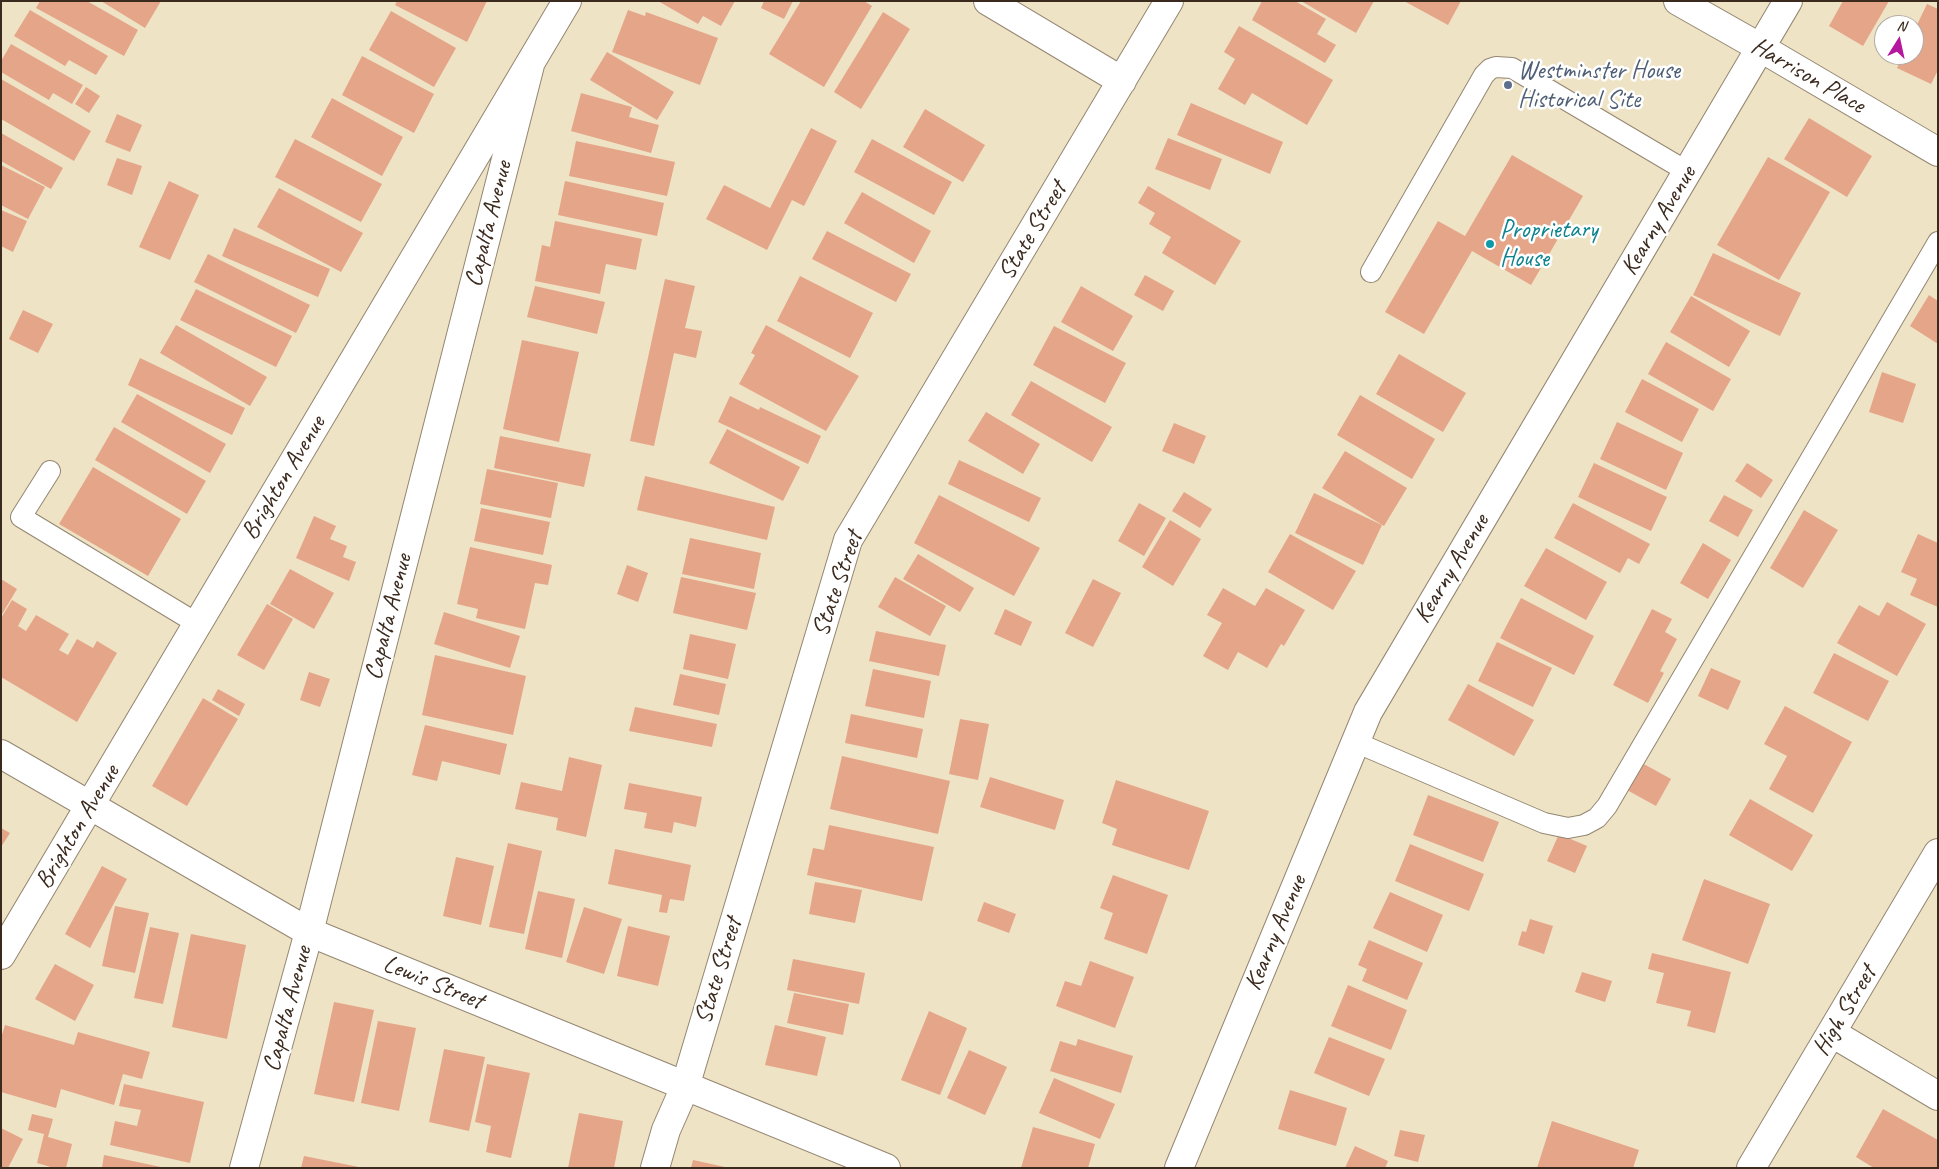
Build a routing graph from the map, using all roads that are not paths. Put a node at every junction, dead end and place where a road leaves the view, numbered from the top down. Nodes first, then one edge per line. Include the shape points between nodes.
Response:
1 (567, 1) edge
2 (988, 1) edge
3 (1169, 1) edge
4 (1678, 1) edge
5 (1788, 1) edge
6 (1761, 48) junction
7 (530, 65) junction
8 (1122, 81) junction
9 (1938, 152) edge
10 (1688, 172) junction
11 (1938, 242) edge
12 (1371, 272) dead end
13 (50, 471) dead end
14 (198, 624) junction
15 (1355, 742) junction
16 (1, 754) edge
17 (90, 807) junction
18 (1938, 853) edge
19 (308, 932) junction
20 (1, 955) edge
21 (1832, 1033) junction
22 (684, 1087) junction
23 (1938, 1096) edge
24 (244, 1168) edge
25 (655, 1168) edge
26 (886, 1168) edge
27 (1178, 1168) edge
28 (1751, 1168) edge

1 - 7 street, Brighton Avenue
2 - 8 street
3 - 8 street, State Street
4 - 6 street, Harrison Place
5 - 6 street, Kearny Avenue
6 - 9 street, Harrison Place
6 - 10 street, Kearny Avenue
7 - 14 street, Brighton Avenue
7 - 19 street, Capalta Avenue
8 - 22 street, State Street via 848,540
10 - 12 lane via 1512,68 1496,67 1484,75
10 - 15 street, Kearny Avenue via 1368,712
11 - 15 lane via 1597,818 1584,826 1568,828 1544,824
13 - 14 lane via 21,517
14 - 17 street, Brighton Avenue
15 - 27 street, Kearny Avenue
16 - 17 street, Lewis Street
17 - 19 street, Lewis Street
17 - 20 street, Brighton Avenue
18 - 21 street, High Street
19 - 22 street, Lewis Street
19 - 24 street, Capalta Avenue
21 - 23 street
21 - 28 street, High Street
22 - 25 street, State Street
22 - 26 street, Lewis Street

